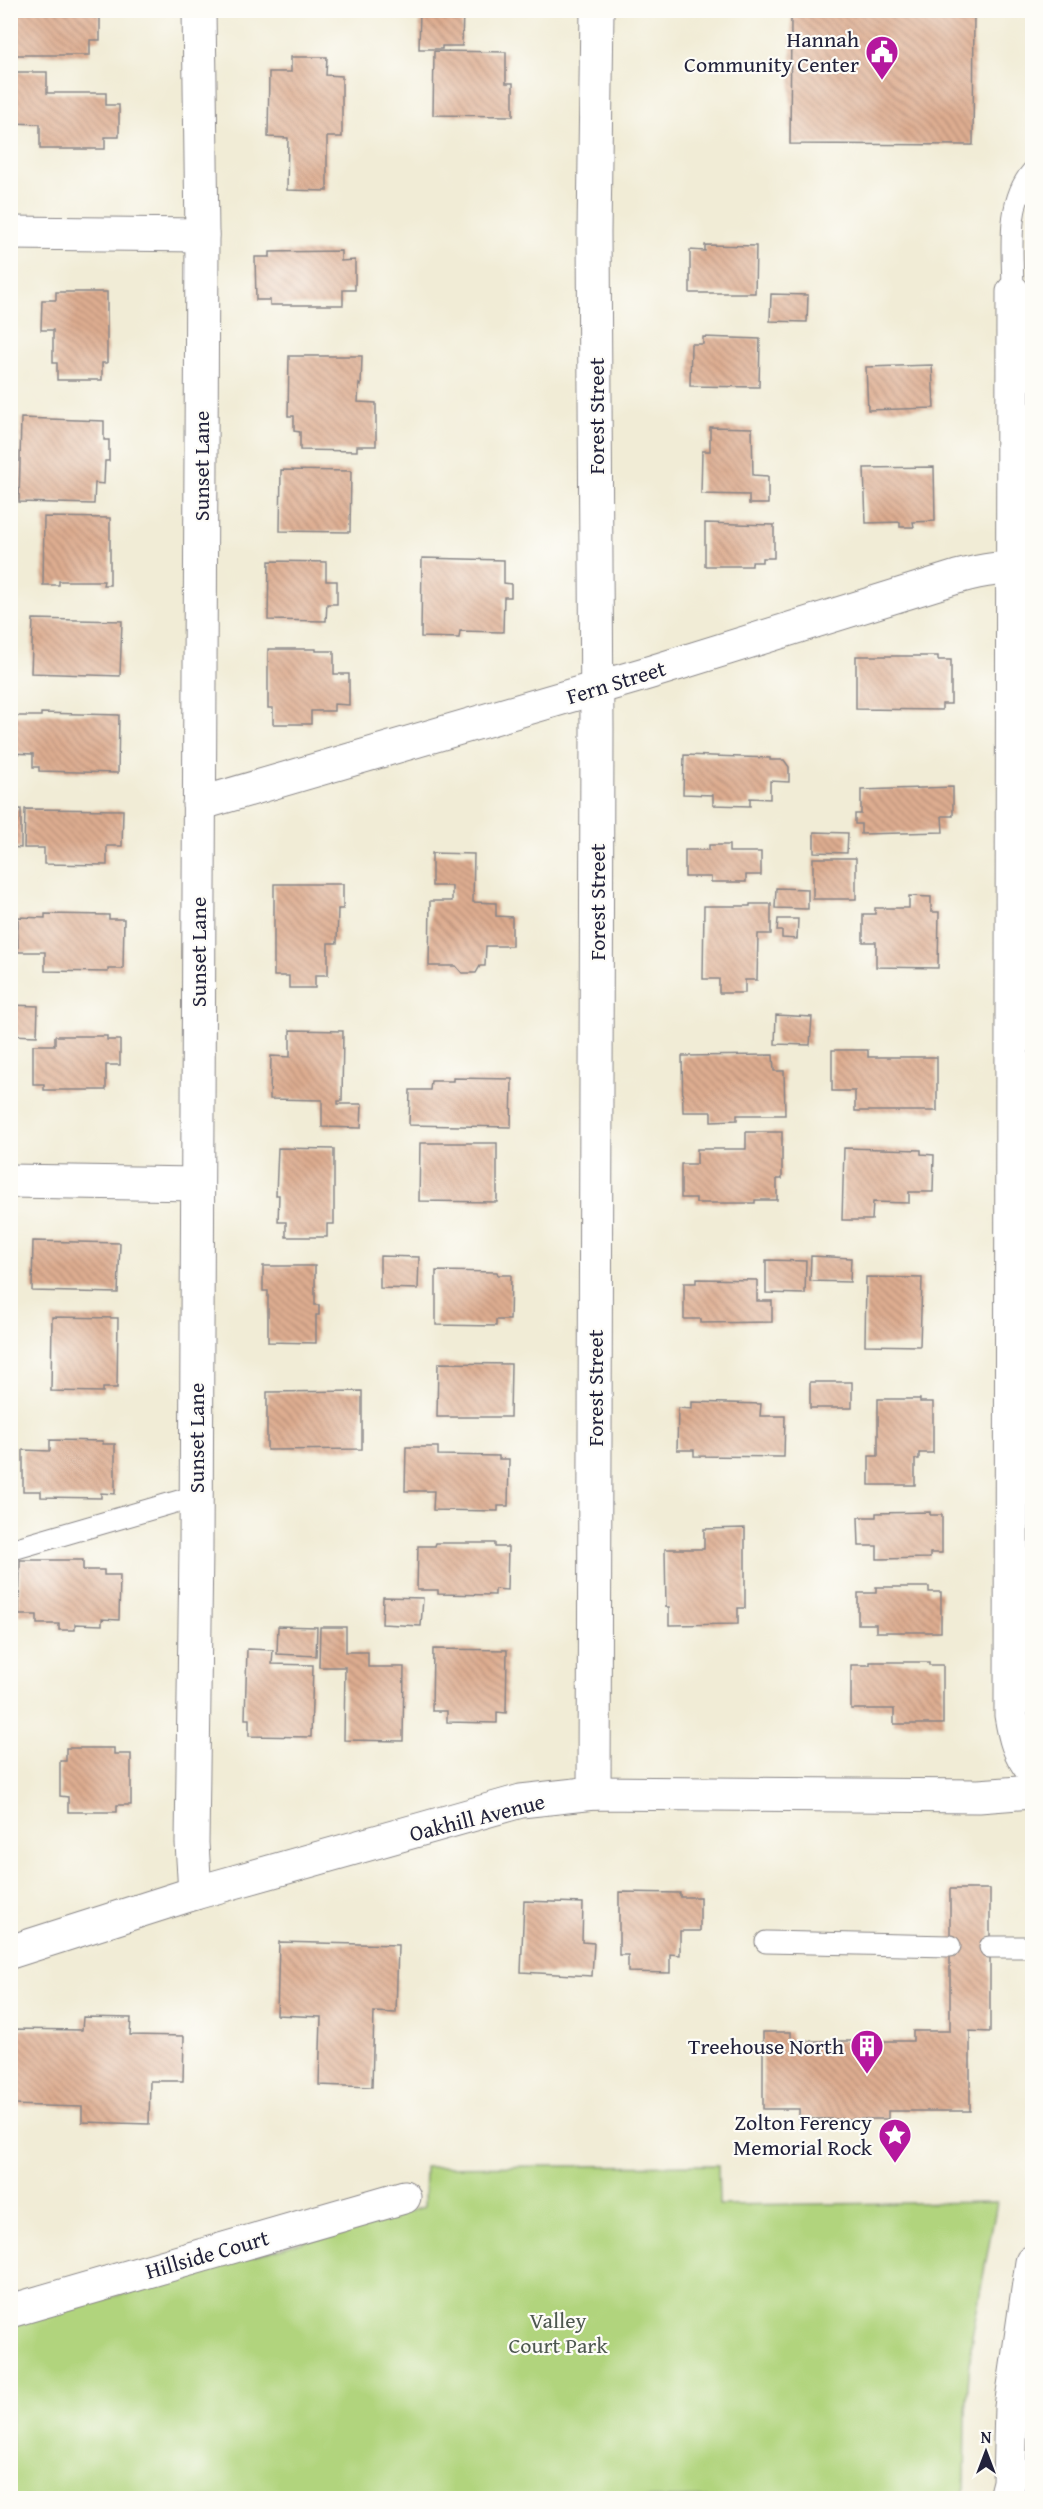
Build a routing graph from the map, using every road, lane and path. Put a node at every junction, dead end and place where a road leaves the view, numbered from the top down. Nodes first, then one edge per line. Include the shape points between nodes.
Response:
1 (199, 10) edge
2 (597, 10) edge
3 (1032, 172) edge
4 (10, 233) edge
5 (202, 235) junction
6 (1013, 292) joint
7 (1022, 569) edge
8 (597, 688) junction
9 (199, 804) junction
10 (10, 1181) edge
11 (197, 1184) junction
12 (196, 1496) junction
13 (10, 1550) edge
14 (1032, 1770) edge
15 (594, 1792) junction
16 (1032, 1792) edge
17 (195, 1893) junction
18 (766, 1942) dead end
19 (950, 1946) dead end
20 (990, 1947) dead end
21 (1032, 1947) edge
22 (10, 1952) edge
23 (404, 2197) dead end
24 (1032, 2262) edge
25 (10, 2311) edge
26 (1005, 2499) edge

1 - 5 street, Sunset Lane
2 - 8 street, Forest Street
3 - 6 lane via 1018,192
4 - 5 street
5 - 9 street, Sunset Lane
6 - 7 street
7 - 8 street, Fern Street via 985,569
7 - 14 street via 1011,1715 1020,1754
8 - 9 street, Fern Street
8 - 15 street, Forest Street
9 - 11 street, Sunset Lane
10 - 11 street
11 - 12 street, Sunset Lane
12 - 13 lane
12 - 17 street, Sunset Lane via 192,1843
15 - 16 street, Oakhill Avenue via 979,1796
15 - 17 street, Oakhill Avenue via 521,1801
17 - 22 street, Oakhill Avenue
18 - 19 lane
20 - 21 lane
23 - 25 street, Hillside Court
24 - 26 street via 1011,2407

